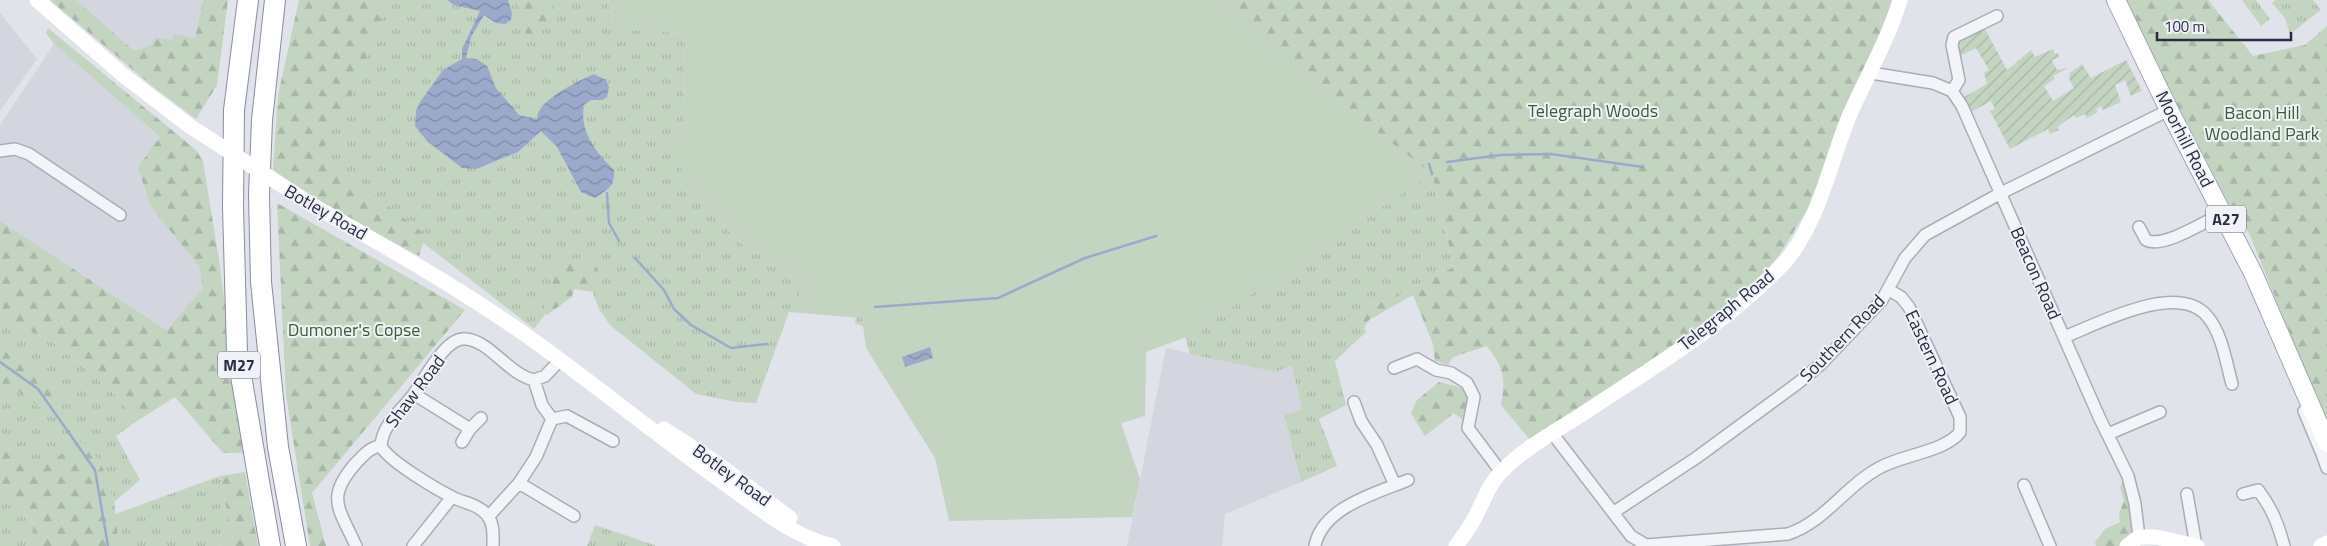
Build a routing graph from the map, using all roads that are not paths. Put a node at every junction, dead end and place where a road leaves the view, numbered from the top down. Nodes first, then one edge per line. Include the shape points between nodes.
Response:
1 (37, 0) edge
2 (248, 0) edge
3 (275, 0) edge
4 (1900, 0) edge
5 (2116, 0) edge
6 (1997, 16) dead end
7 (1871, 73) junction
8 (1952, 91) junction
9 (2170, 110) junction
10 (0, 151) edge
11 (2001, 193) junction
12 (2223, 212) junction
13 (120, 214) dead end
14 (2139, 227) dead end
15 (1889, 290) junction
16 (2064, 337) junction
17 (560, 360) junction
18 (1394, 368) dead end
19 (534, 380) junction
20 (2232, 384) dead end
21 (414, 394) junction
22 (1354, 402) dead end
23 (626, 408) junction
24 (2304, 411) dead end
25 (2160, 412) dead end
26 (481, 418) dead end
27 (552, 419) junction
28 (470, 429) junction
29 (1552, 433) junction
30 (2108, 434) junction
31 (613, 441) dead end
32 (462, 442) dead end
33 (381, 446) junction
34 (2325, 449) edge
35 (2327, 468) edge
36 (1501, 472) junction
37 (1408, 480) dead end
38 (519, 483) junction
39 (1395, 485) junction
40 (2024, 485) dead end
41 (2187, 494) dead end
42 (2244, 494) dead end
43 (452, 497) junction
44 (1614, 512) junction
45 (574, 516) dead end
46 (488, 517) junction
47 (2135, 543) edge
48 (2327, 543) edge
49 (270, 546) edge
50 (296, 546) edge
51 (356, 546) edge
52 (413, 546) edge
53 (493, 546) edge
54 (833, 546) edge
55 (837, 546) edge
56 (1315, 546) edge
57 (1456, 546) edge
58 (2050, 546) edge
59 (2196, 546) edge
60 (2284, 546) edge
61 (2321, 546) edge

1 - 17 main road, Botley Road, bridge via 122,75 191,127 314,206 437,276
2 - 49 highway, M27 via 234,110 237,352
3 - 50 highway, M27 via 262,120 259,195 261,282 278,447
4 - 7 main road, Telegraph Road
5 - 9 main road, Moorhill Road / A27
6 - 8 street via 1954,37 1952,45 1959,80
7 - 8 street via 1933,83
7 - 29 main road, Telegraph Road via 1850,114 1813,217 1784,263 1704,331
8 - 11 street, Beacon Road via 1962,106
9 - 11 street, Southern Road
9 - 12 main road, Moorhill Road / A27
10 - 13 street via 15,149 29,154
11 - 15 street, Southern Road via 1925,235 1906,258
11 - 16 street, Beacon Road
12 - 14 street via 2176,236 2158,241 2146,240
12 - 34 main road, Moorhill Road / A27 via 2254,275
15 - 44 street, Southern Road via 1821,364 1798,383 1696,458
15 - 44 street, Eastern Road via 1910,307 1960,417 1960,432 1949,443 1900,458 1864,477 1812,524 1788,534 1646,545 1631,536
16 - 20 street via 2147,306 2169,302 2192,306 2201,310 2213,324
16 - 30 street, Beacon Road
17 - 19 street via 545,376
17 - 23 main road, Botley Road
18 - 36 street via 1417,359 1467,383 1474,397 1468,428
19 - 21 street, Shaw Road via 513,370 482,346 463,339 450,344 441,354
19 - 27 street via 542,405
21 - 28 street
21 - 33 street, Shaw Road via 388,426
22 - 39 street
23 - 54 main road, Botley Road via 776,520 822,544
23 - 55 main road, Botley Road via 676,435 796,522
24 - 34 street, Moorhill Road
25 - 30 street
26 - 28 street
27 - 31 street via 566,416 596,426
27 - 38 street via 542,446
28 - 32 street
29 - 36 main road, Telegraph Road
29 - 44 street
30 - 47 street, Beacon Road via 2128,476 2135,504
33 - 43 street via 394,461
33 - 51 street via 365,454 338,489 337,503
34 - 35 street, Moorhill Road
36 - 57 main road, Telegraph Road
37 - 39 street
38 - 45 street
38 - 46 street
39 - 56 street via 1333,515 1316,539
40 - 58 street
41 - 59 street
42 - 60 street via 2258,490 2262,494 2277,518
43 - 46 street via 481,508
43 - 52 street
46 - 53 street via 493,528
47 - 59 main road via 2156,537
48 - 61 main road

